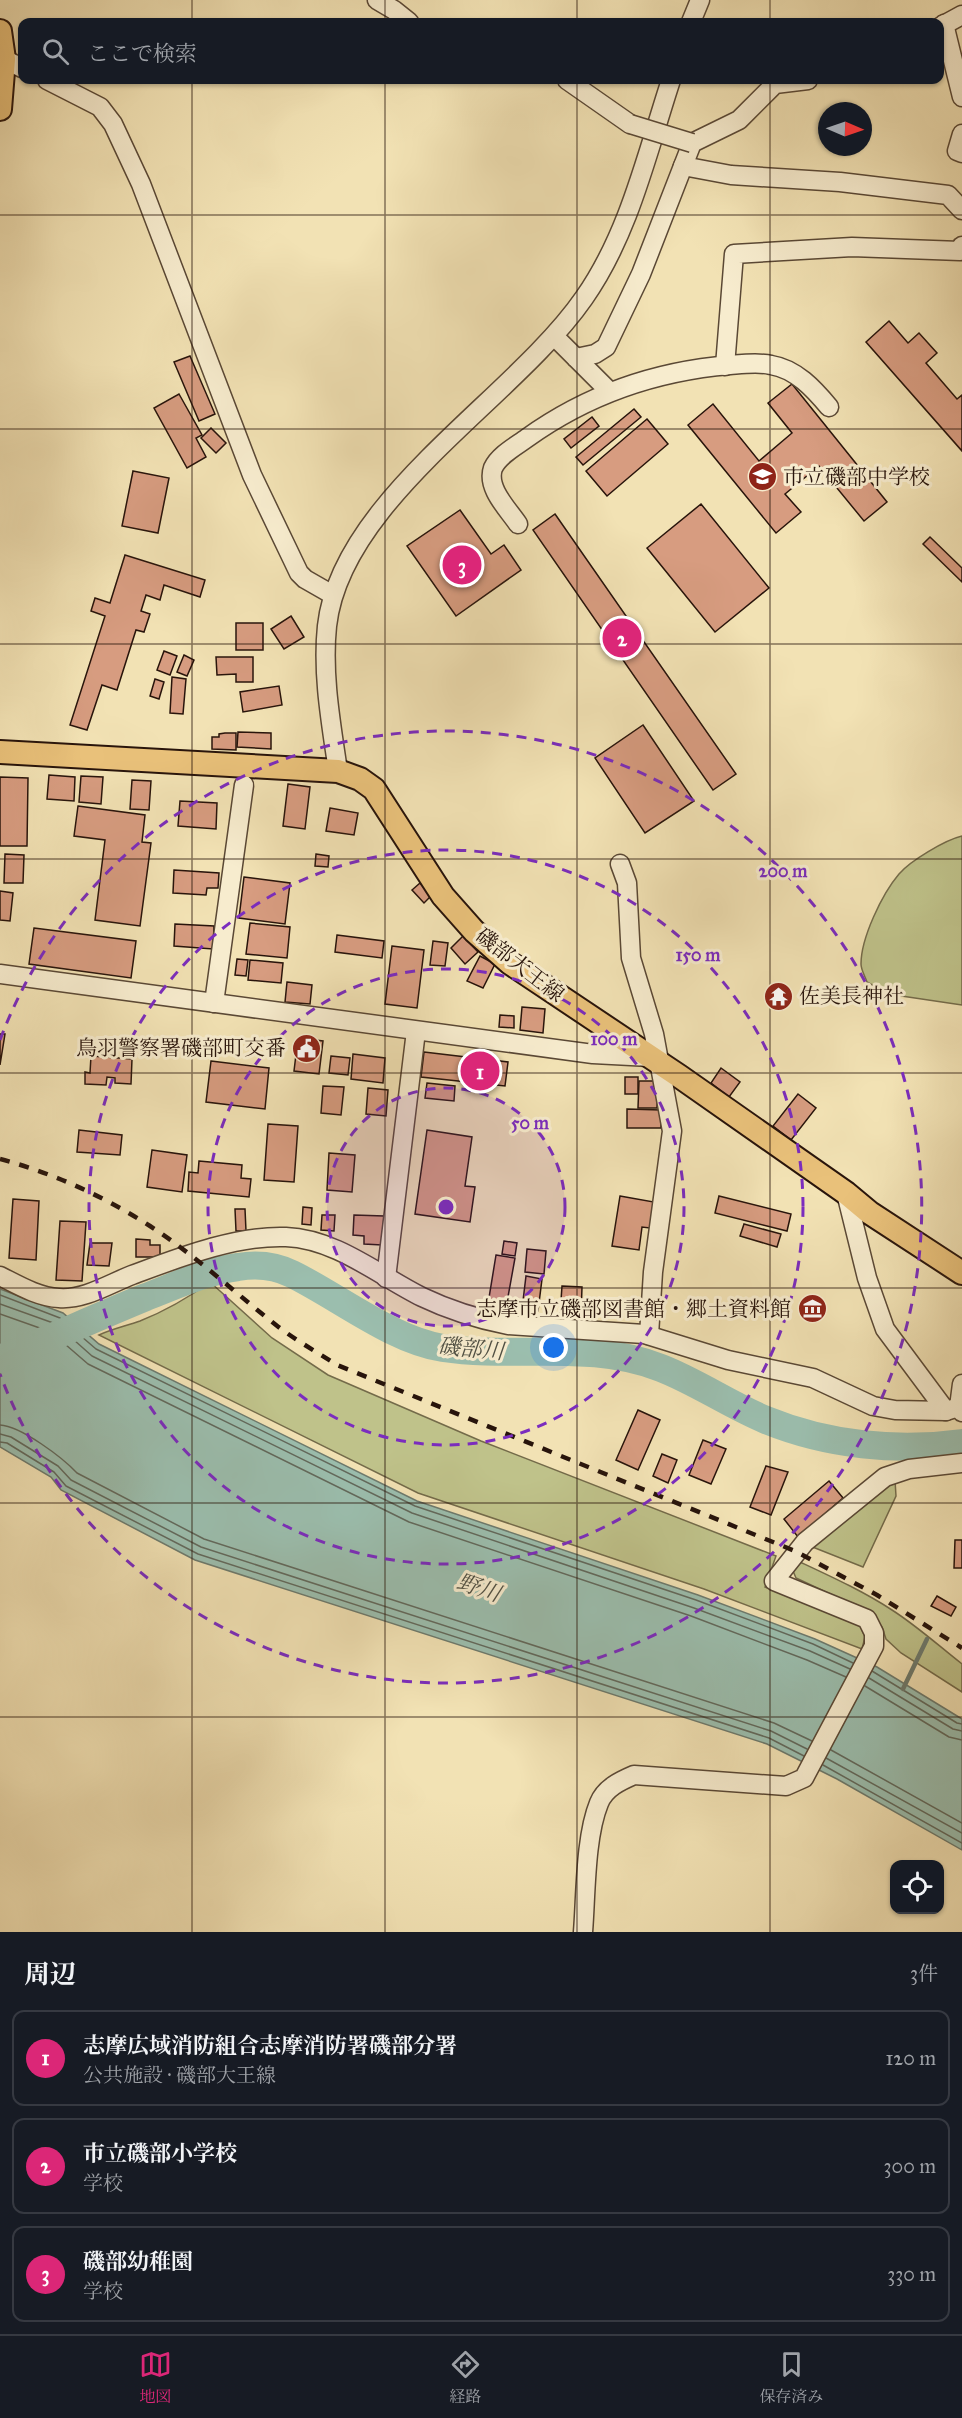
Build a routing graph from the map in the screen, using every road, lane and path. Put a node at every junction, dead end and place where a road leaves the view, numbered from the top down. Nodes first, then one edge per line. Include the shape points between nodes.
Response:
1 (377, 0) edge
2 (700, 0) edge
3 (962, 15) edge
4 (404, 18) edge
5 (693, 18) edge
6 (944, 24) edge
7 (0, 31) edge
8 (944, 32) edge
9 (13, 64) edge
10 (55, 84) edge
11 (573, 84) edge
12 (670, 84) edge
13 (775, 84) edge
14 (961, 90) edge
15 (0, 109) edge
16 (962, 134) edge
17 (692, 143) junction
18 (962, 153) edge
19 (683, 166) junction
20 (962, 210) edge
21 (962, 246) edge
22 (554, 336) junction
23 (576, 358) junction
24 (725, 366) junction
25 (609, 392) junction
26 (828, 407) dead end
27 (518, 524) dead end
28 (333, 595) junction
29 (0, 752) edge
30 (338, 771) junction
31 (244, 785) dead end
32 (620, 864) dead end
33 (0, 974) edge
34 (214, 1003) junction
35 (416, 1031) junction
36 (655, 1060) junction
37 (846, 1193) junction
38 (962, 1273) edge
39 (0, 1276) edge
40 (386, 1278) junction
41 (649, 1335) junction
42 (962, 1384) edge
43 (956, 1410) edge
44 (962, 1463) edge
45 (583, 1932) edge

1 - 4 street
2 - 5 street
3 - 6 street
7 - 9 main road
8 - 14 street
9 - 15 main road
10 - 28 street via 100,107 113,124 144,193 252,475 299,573
11 - 17 street, bridge via 630,124
12 - 22 street via 632,202 610,254 584,298
13 - 17 street via 739,120
16 - 18 street via 957,151
17 - 19 street
19 - 20 street via 731,175 840,182 948,195
19 - 23 street via 641,274 606,347
21 - 24 street via 960,251 852,247 734,254
22 - 23 street
22 - 28 street via 410,478 366,532
23 - 25 street
24 - 25 street via 697,368
24 - 26 street via 771,364 786,369 817,393
25 - 27 street via 554,418 505,453 494,468 492,484
28 - 30 street via 326,659 328,708
29 - 30 main road, 磯部大王線
30 - 36 main road, 磯部大王線 via 367,782 380,795 443,896 474,931 510,963
31 - 34 street
32 - 36 street via 629,896 631,958 654,1034
33 - 34 street
34 - 35 street
35 - 36 street
35 - 40 street
36 - 37 main road, 磯部大王線
36 - 41 street via 672,1131 652,1272
37 - 38 main road, 磯部大王線
37 - 43 street via 867,1278 885,1329
39 - 40 street via 41,1294 69,1298 204,1250 284,1237 323,1244
40 - 41 street via 450,1309 508,1325
41 - 43 street via 728,1360 813,1378 873,1406
42 - 43 street
44 - 45 street via 909,1469 885,1477 805,1542 774,1581 867,1619 874,1633 874,1646 804,1778 786,1786 634,1775 615,1783 599,1802 591,1836

